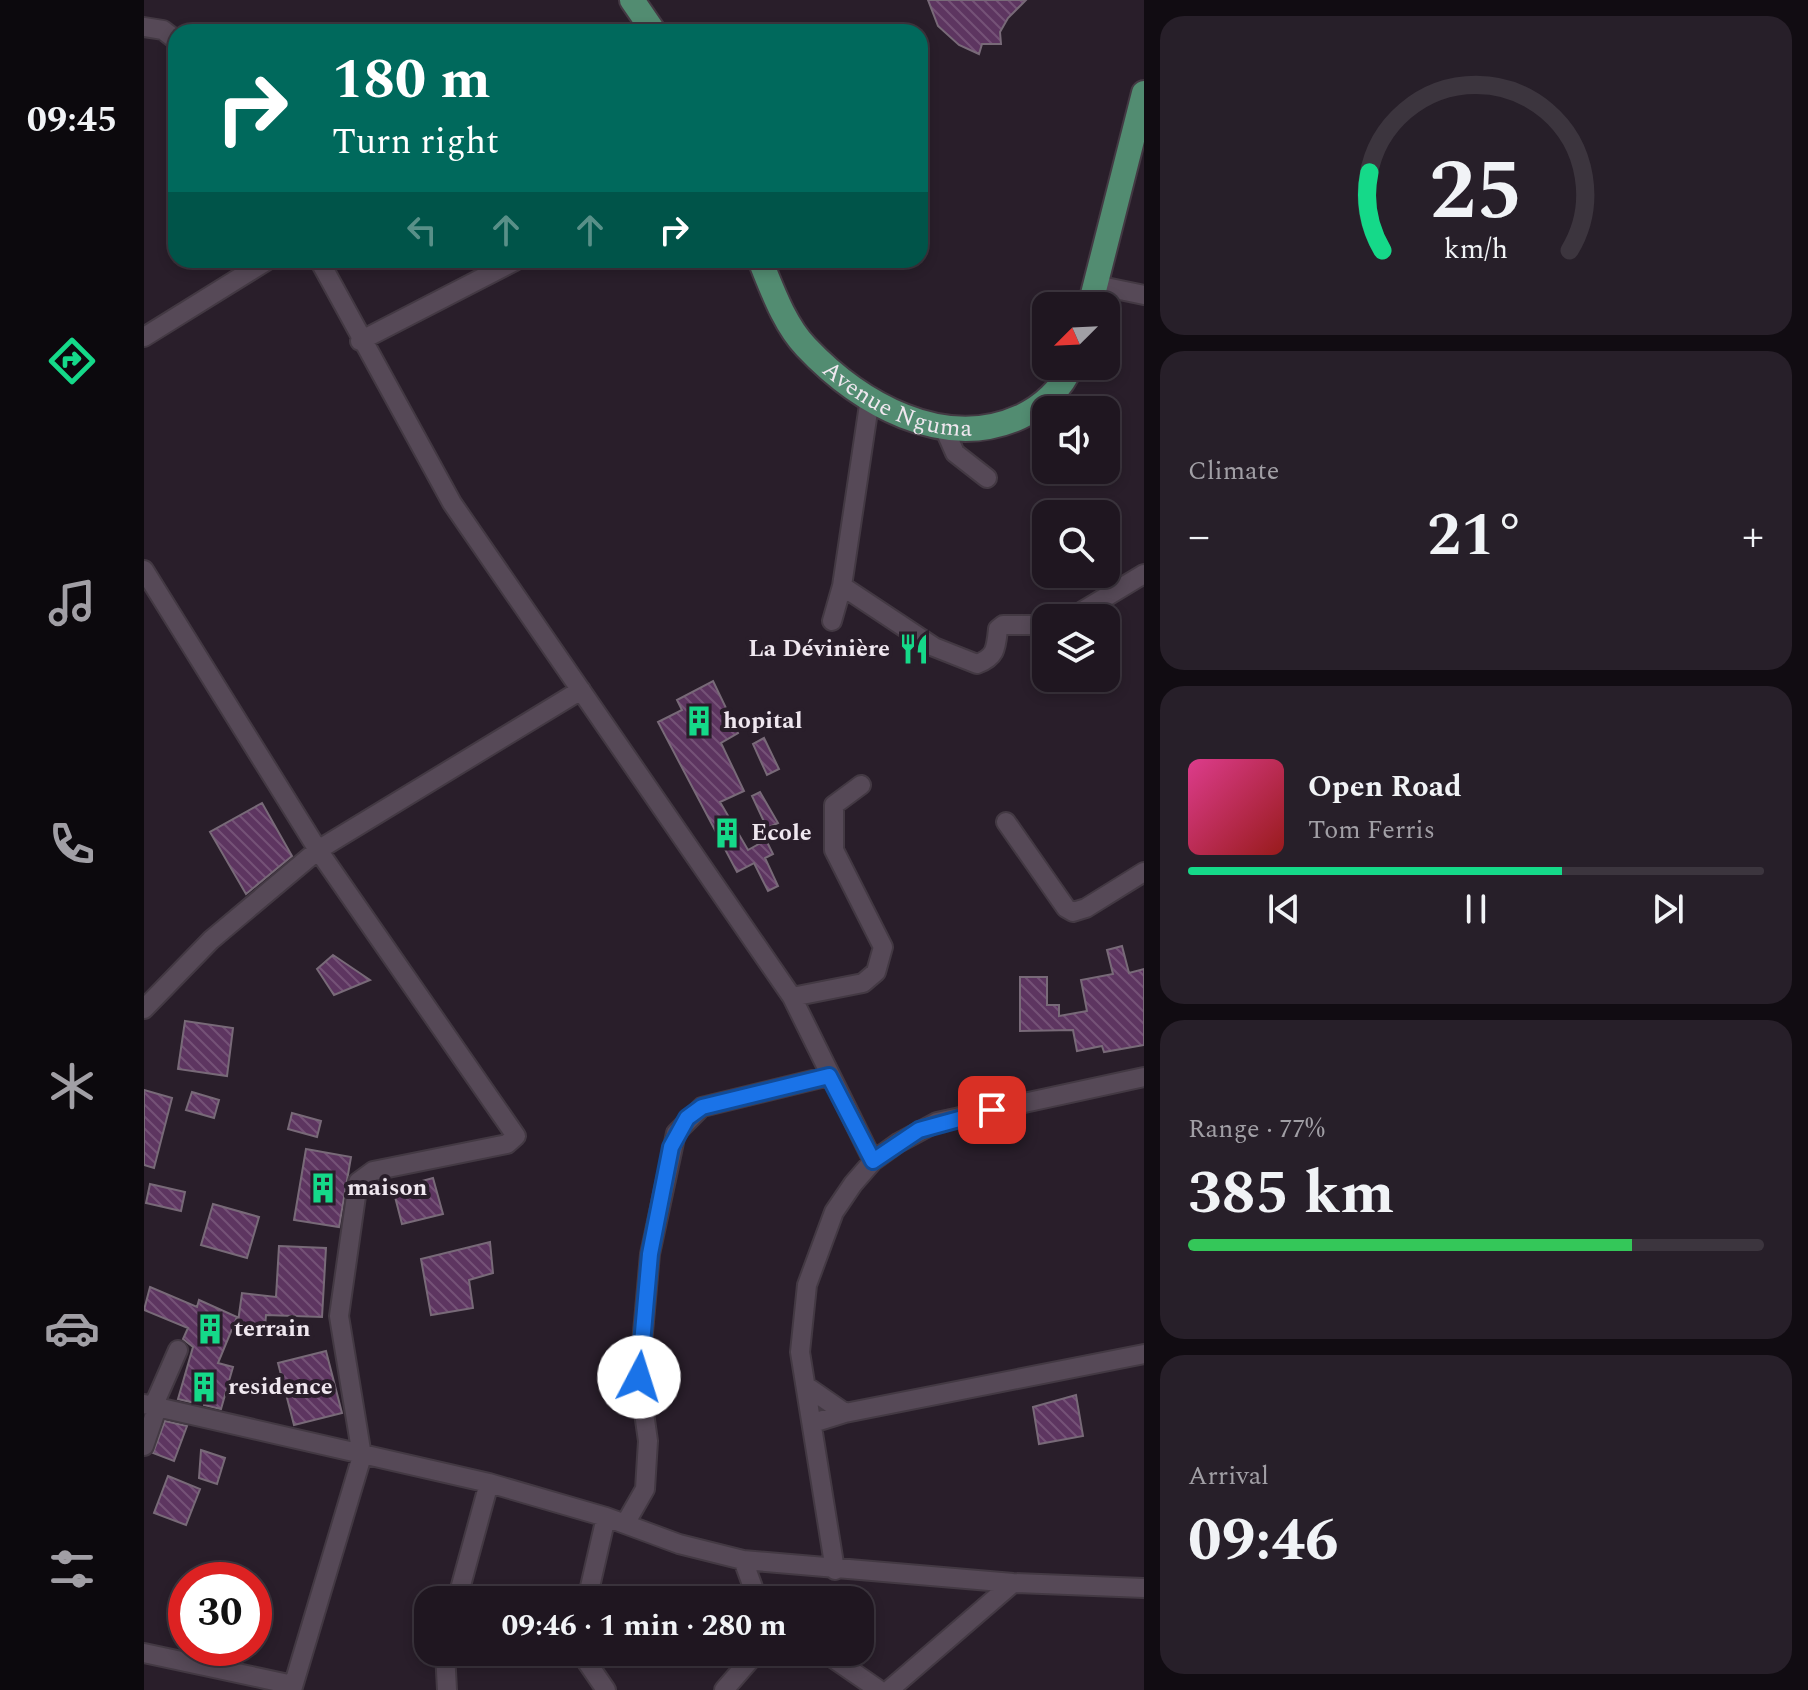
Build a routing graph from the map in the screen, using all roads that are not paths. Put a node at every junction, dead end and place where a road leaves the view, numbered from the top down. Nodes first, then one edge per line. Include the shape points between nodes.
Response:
1 (632, 0) edge
2 (648, 24) edge
3 (144, 27) edge
4 (168, 34) edge
5 (1144, 93) edge
6 (255, 268) edge
7 (323, 268) edge
8 (501, 268) edge
9 (764, 268) edge
10 (1094, 292) edge
11 (1120, 295) edge
12 (1144, 295) edge
13 (144, 337) edge
14 (360, 341) junction
15 (1062, 380) edge
16 (870, 398) junction
17 (944, 428) junction
18 (987, 478) dead end
19 (144, 570) edge
20 (1144, 574) edge
21 (842, 586) junction
22 (1094, 604) edge
23 (832, 621) dead end
24 (1032, 625) edge
25 (581, 690) junction
26 (861, 785) dead end
27 (1006, 822) dead end
28 (318, 850) junction
29 (1144, 872) edge
30 (792, 997) junction
31 (144, 1009) edge
32 (829, 1076) junction
33 (1144, 1077) edge
34 (873, 1161) junction
35 (178, 1350) dead end
36 (1144, 1354) edge
37 (806, 1386) junction
38 (151, 1406) edge
39 (845, 1413) junction
40 (813, 1423) junction
41 (144, 1446) edge
42 (362, 1456) junction
43 (489, 1483) junction
44 (606, 1517) junction
45 (625, 1524) junction
46 (743, 1560) junction
47 (835, 1570) junction
48 (1013, 1583) junction
49 (461, 1586) edge
50 (590, 1586) edge
51 (753, 1586) edge
52 (1144, 1588) edge
53 (144, 1653) edge
54 (446, 1666) edge
55 (589, 1666) edge
56 (745, 1666) edge
57 (844, 1666) edge
58 (602, 1686) edge
59 (292, 1687) edge
60 (447, 1690) edge
61 (580, 1690) edge
62 (724, 1690) edge
63 (879, 1690) edge
64 (889, 1690) edge

1 - 2 main road
3 - 4 street
5 - 10 main road
6 - 13 street
7 - 14 street
8 - 14 street
9 - 16 main road, Avenue Nguma via 804,345
11 - 12 street
14 - 25 street via 452,503
15 - 17 main road, Avenue Nguma via 1048,400 1028,413 987,429
16 - 17 main road, Avenue Nguma via 913,420
16 - 21 street
17 - 18 street via 955,453
19 - 28 street
20 - 22 street
21 - 23 street
21 - 24 street via 934,647 977,664 996,651 1003,625
25 - 28 street
25 - 30 street
26 - 30 street via 834,805 834,850 883,947 876,972 863,983
27 - 29 street via 1073,912
28 - 31 street via 211,940
28 - 42 street via 516,1136 507,1144 373,1171 358,1182 339,1316
30 - 32 street
32 - 34 street
32 - 45 street via 702,1107 676,1133 650,1254 639,1377 648,1441 645,1489
33 - 34 street via 937,1122
34 - 37 street via 834,1212 807,1285 800,1323
35 - 38 street
36 - 39 street
37 - 39 street
37 - 40 street
38 - 41 street
38 - 42 street
39 - 40 street
40 - 47 street
42 - 43 street
42 - 59 street
43 - 44 street
43 - 49 street
44 - 45 street
44 - 50 street
45 - 46 street
46 - 47 street
46 - 51 street
47 - 48 street
48 - 52 street
48 - 64 street
53 - 59 street
54 - 60 street
55 - 58 street
56 - 62 street
57 - 63 street
58 - 61 street

